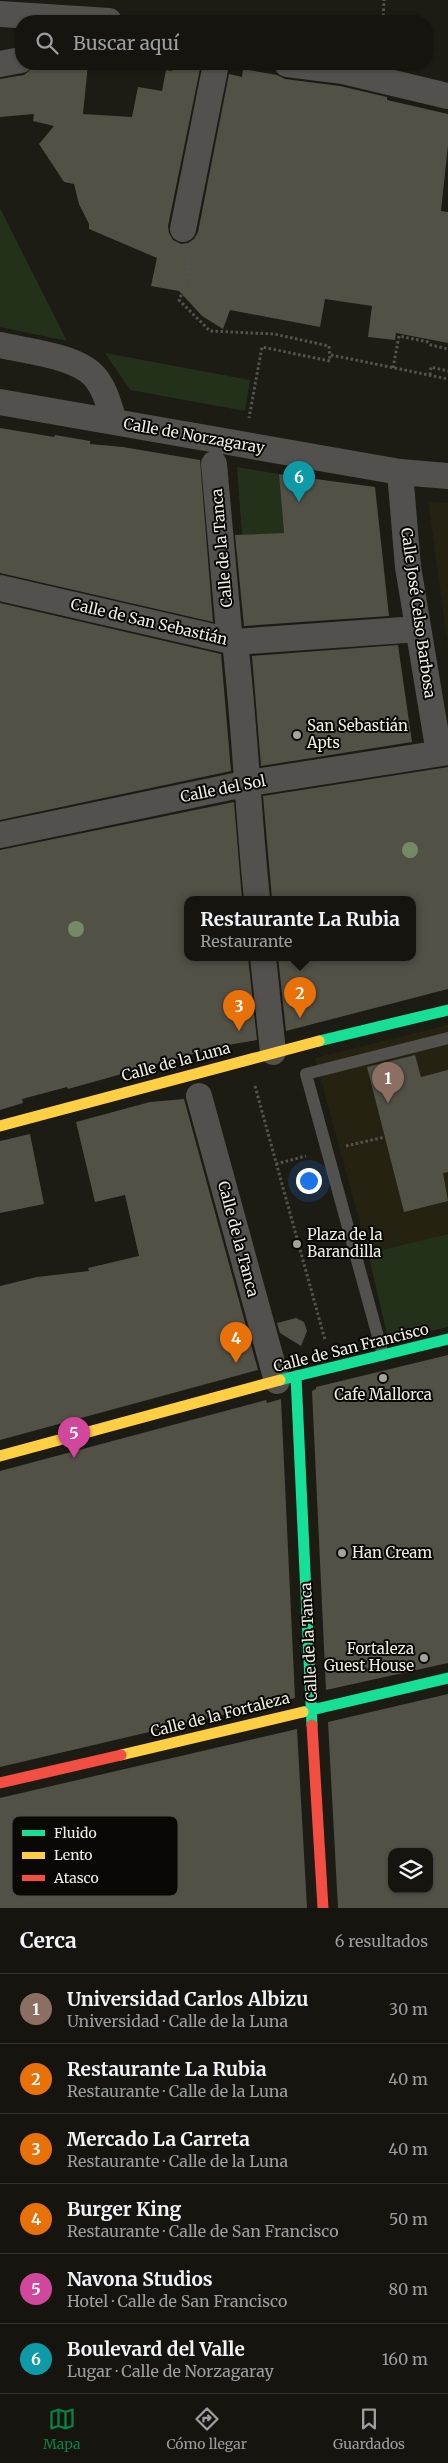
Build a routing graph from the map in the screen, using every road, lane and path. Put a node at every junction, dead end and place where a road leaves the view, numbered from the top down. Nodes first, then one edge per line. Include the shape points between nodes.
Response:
1 (384, 0) edge
2 (0, 14) edge
3 (16, 15) edge
4 (383, 15) edge
5 (15, 61) edge
6 (0, 64) edge
7 (215, 70) edge
8 (335, 70) edge
9 (448, 96) edge
10 (183, 229) joint
11 (0, 344) edge
12 (448, 349) edge
13 (331, 355) junction
14 (393, 368) junction
15 (448, 371) edge
16 (430, 375) junction
17 (448, 379) edge
18 (0, 402) edge
19 (249, 418) dead end
20 (114, 421) junction
21 (214, 464) dead end
22 (400, 472) junction
23 (448, 476) edge
24 (0, 588) edge
25 (418, 629) junction
26 (235, 642) junction
27 (443, 753) edge
28 (249, 783) junction
29 (0, 835) edge
30 (256, 896) edge
31 (263, 961) edge
32 (448, 1010) edge
33 (448, 1038) edge
34 (273, 1052) junction
35 (199, 1096) dead end
36 (263, 1116) dead end
37 (0, 1126) edge
38 (385, 1136) dead end
39 (328, 1151) junction
40 (276, 1164) junction
41 (448, 1339) edge
42 (328, 1349) dead end
43 (383, 1354) junction
44 (286, 1379) junction
45 (0, 1456) edge
46 (448, 1678) edge
47 (312, 1708) junction
48 (0, 1783) edge
49 (323, 1908) edge

1 - 4 path
2 - 3 street
5 - 6 street
7 - 10 street
8 - 9 street
10 - 13 path via 192,232 184,289 179,300 210,331 274,334 329,346
11 - 20 street via 76,363 93,375 104,391
12 - 14 path via 399,336
13 - 14 path
13 - 19 path via 330,361 262,347
14 - 16 path
15 - 16 path via 431,367
16 - 17 path
18 - 20 street, Calle de Norzagaray
20 - 22 street, Calle de Norzagaray
21 - 26 street, Calle de la Tanca via 229,632
22 - 23 street, Calle de Norzagaray
22 - 25 street, Calle José Celso Barbosa via 408,566
24 - 26 street, Calle de San Sebastián
25 - 26 street, Calle de San Sebastián
25 - 27 street, Calle José Celso Barbosa
26 - 28 street, Calle de la Tanca
27 - 28 street, Calle del Sol
28 - 29 street, Calle del Sol
28 - 30 street, Calle de la Tanca via 247,800
31 - 34 street
32 - 34 street, Calle de la Luna
33 - 39 lane via 306,1074
34 - 37 street, Calle de la Luna
35 - 44 street, Calle de la Tanca
36 - 40 path
38 - 39 path
39 - 40 path
39 - 43 lane
40 - 42 path
41 - 43 street, Calle de San Francisco
43 - 44 street, Calle de San Francisco
44 - 45 street, Calle de San Francisco
44 - 47 street, Calle de la Tanca
46 - 47 street, Calle de la Fortaleza
47 - 48 street, Calle de la Fortaleza
47 - 49 street, Calle de la Tanca

